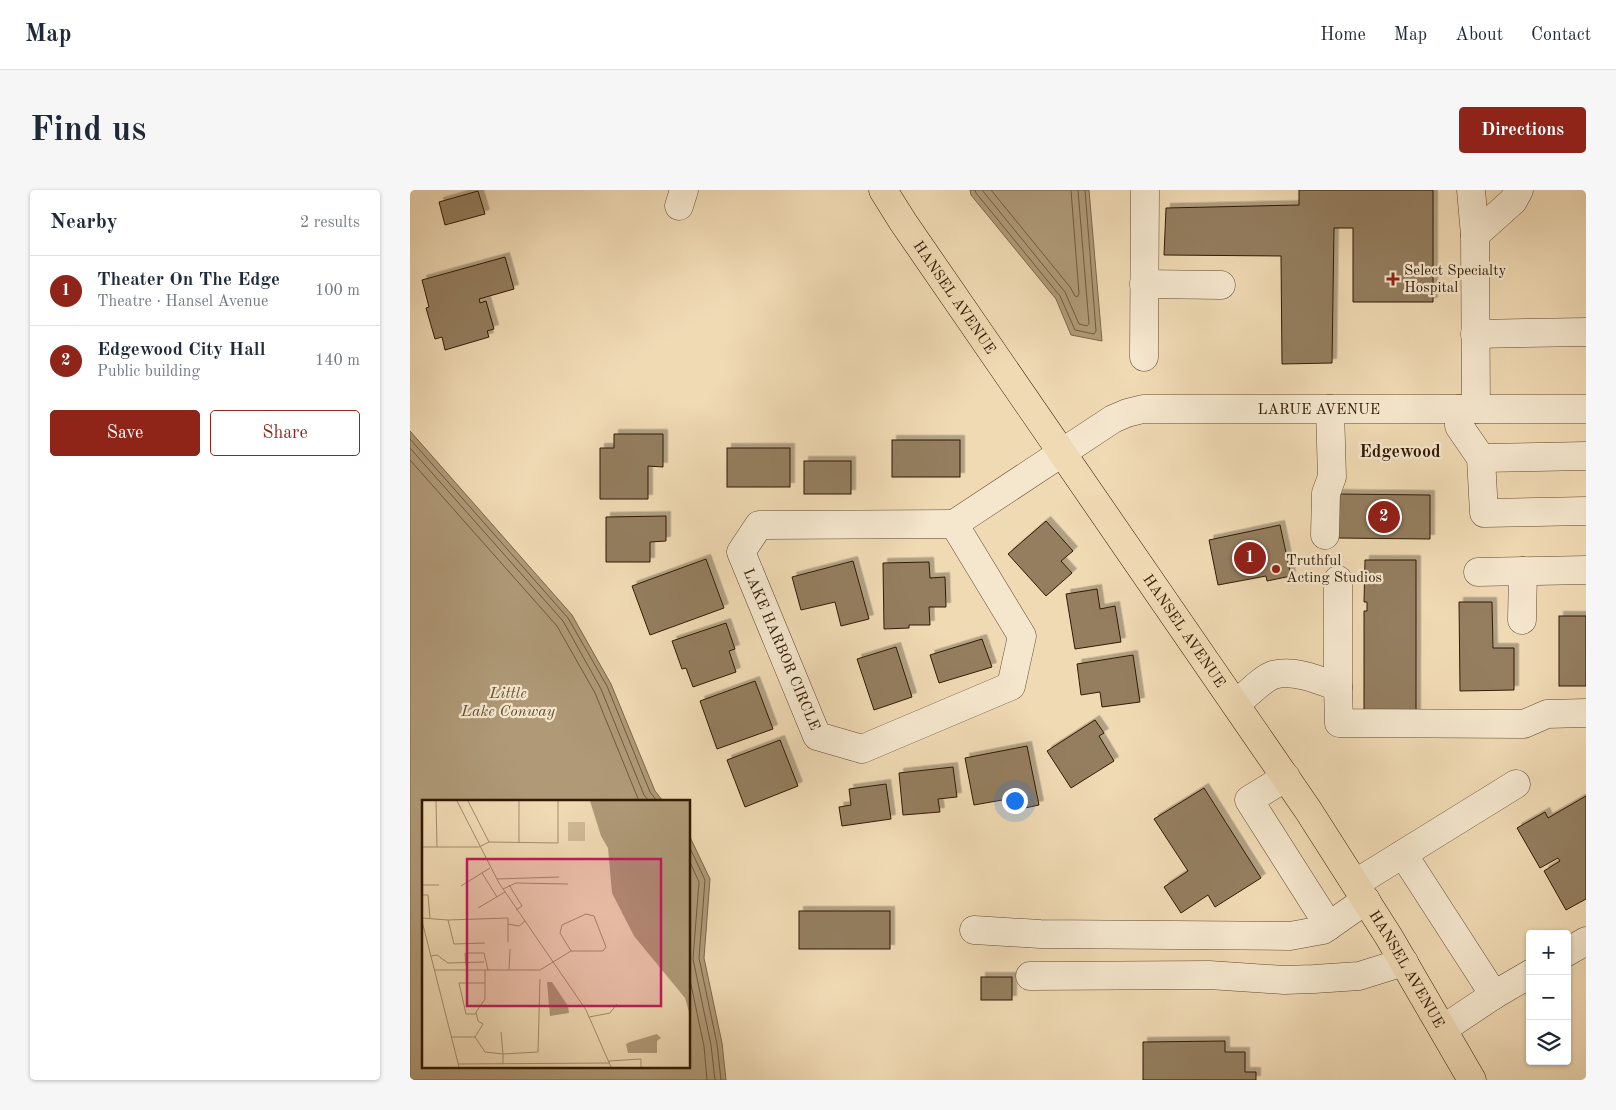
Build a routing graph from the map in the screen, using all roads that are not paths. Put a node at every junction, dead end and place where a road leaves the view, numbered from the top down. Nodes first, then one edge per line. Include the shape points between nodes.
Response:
1 (883, 190) edge
2 (1145, 190) edge
3 (1471, 190) edge
4 (1507, 195) edge
5 (1475, 235) junction
6 (1144, 284) junction
7 (1221, 285) dead end
8 (1586, 332) edge
9 (1476, 334) junction
10 (1144, 357) dead end
11 (1330, 409) junction
12 (1467, 409) junction
13 (1586, 409) edge
14 (1063, 452) junction
15 (1586, 456) edge
16 (1481, 458) junction
17 (1586, 511) edge
18 (954, 524) junction
19 (1325, 535) dead end
20 (1586, 570) edge
21 (1523, 571) junction
22 (1478, 572) dead end
23 (1338, 580) dead end
24 (1522, 620) dead end
25 (1338, 687) junction
26 (1586, 699) edge
27 (1236, 704) junction
28 (1586, 713) edge
29 (1547, 714) junction
30 (1286, 777) junction
31 (1516, 784) dead end
32 (1403, 854) junction
33 (1361, 892) junction
34 (1329, 926) junction
35 (974, 930) dead end
36 (1586, 941) edge
37 (1571, 950) edge
38 (1404, 962) junction
39 (1528, 975) edge
40 (1030, 976) dead end
41 (1494, 995) junction
42 (1443, 1029) junction
43 (1472, 1080) edge

1 - 14 main road, HANSEL AVENUE
2 - 6 street
3 - 5 street
4 - 5 street
5 - 9 street
6 - 7 street
6 - 10 street
8 - 9 street
9 - 12 street
11 - 12 street, LARUE AVENUE
11 - 14 street, LARUE AVENUE via 1143,409 1113,419
11 - 19 street via 1332,477 1326,493
12 - 13 street, LARUE AVENUE
12 - 16 street via 1459,426
14 - 18 street, LARUE AVENUE
14 - 27 main road, HANSEL AVENUE
15 - 16 street
16 - 17 street via 1484,513
18 - 18 street, LAKE HARBOR CIRCLE via 759,525 741,552 817,736 862,749 1011,686 1022,636
20 - 21 street
21 - 22 street
21 - 24 street
23 - 25 street
25 - 27 street via 1287,673 1272,676
25 - 29 street via 1339,723 1524,724
26 - 29 street
27 - 30 main road, HANSEL AVENUE
28 - 29 street
30 - 33 main road, HANSEL AVENUE
30 - 34 street via 1249,800
31 - 32 street
32 - 33 street
32 - 41 street
33 - 34 street
33 - 38 main road, HANSEL AVENUE
34 - 35 street via 1290,936 1040,934
36 - 37 street
38 - 40 street via 1359,976 1314,980 1209,975
38 - 42 main road, HANSEL AVENUE
39 - 41 street
41 - 42 street
42 - 43 main road, HANSEL AVENUE

